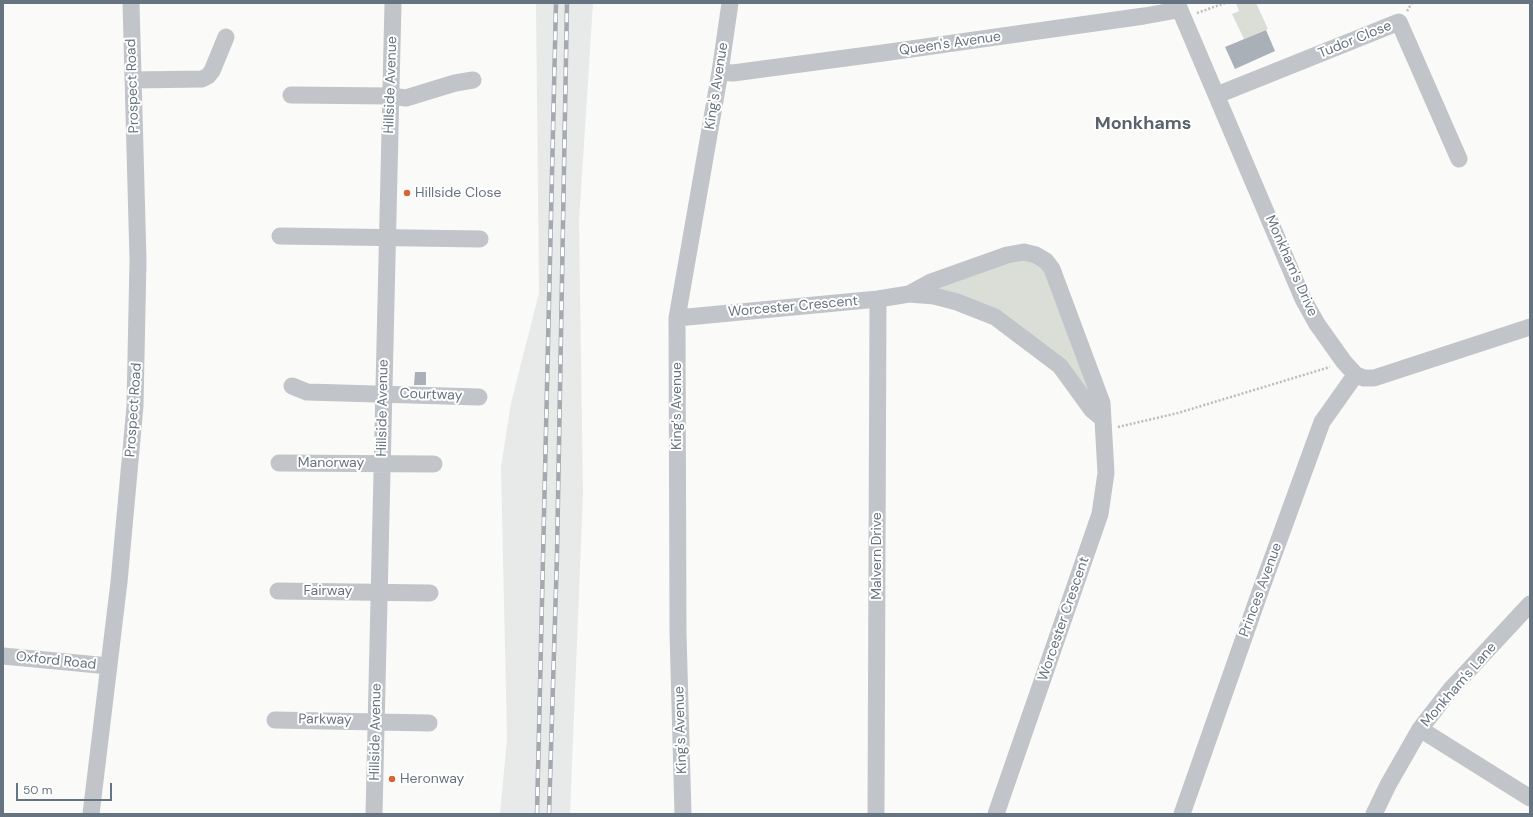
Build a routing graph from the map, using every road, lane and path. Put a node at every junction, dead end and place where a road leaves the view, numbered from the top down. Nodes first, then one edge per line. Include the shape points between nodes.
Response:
1 (131, 3) edge
2 (393, 3) edge
3 (730, 3) edge
4 (1225, 3) edge
5 (1180, 10) edge
6 (226, 37) dead end
7 (720, 72) junction
8 (133, 80) junction
9 (473, 80) dead end
10 (291, 95) dead end
11 (1217, 95) junction
12 (391, 96) junction
13 (1459, 159) dead end
14 (280, 236) dead end
15 (387, 236) junction
16 (480, 239) dead end
17 (909, 294) junction
18 (878, 299) junction
19 (677, 318) junction
20 (1530, 327) edge
21 (1344, 362) junction
22 (1356, 375) junction
23 (292, 386) dead end
24 (383, 394) junction
25 (479, 397) dead end
26 (1103, 425) junction
27 (279, 463) dead end
28 (382, 464) junction
29 (434, 464) dead end
30 (278, 591) dead end
31 (378, 591) junction
32 (430, 593) dead end
33 (1530, 604) edge
34 (3, 656) edge
35 (109, 666) junction
36 (275, 720) dead end
37 (376, 721) junction
38 (429, 723) dead end
39 (1420, 729) junction
40 (1530, 798) edge
41 (91, 814) edge
42 (374, 814) edge
43 (683, 814) edge
44 (876, 814) edge
45 (996, 814) edge
46 (1182, 814) edge
47 (1374, 814) edge

1 - 8 street, Prospect Road
2 - 12 street, Hillside Avenue
3 - 7 street, King's Avenue
4 - 5 path
5 - 7 street, Queen's Avenue via 733,74
5 - 11 street, Monkham's Drive
6 - 8 street via 212,71 202,79
7 - 19 street, King's Avenue
8 - 35 street, Prospect Road via 138,260 136,384
9 - 12 street via 406,98
10 - 12 street
11 - 13 street, Tudor Close via 1399,22
11 - 21 street, Monkham's Drive via 1303,299
12 - 15 street, Hillside Avenue
14 - 15 street
15 - 16 street
15 - 24 street, Hillside Avenue
17 - 18 street, Worcester Crescent
17 - 26 street, Worcester Crescent via 934,296 957,302 996,317 1060,366
17 - 26 street, Worcester Crescent via 931,282 1007,255 1024,252 1046,261 1060,286 1093,377 1102,403
18 - 19 street, Worcester Crescent
18 - 44 street, Malvern Drive
19 - 43 street, King's Avenue via 678,626
20 - 22 street via 1374,378
21 - 22 street, Monkham's Drive
21 - 26 path via 1178,413
22 - 46 street, Princes Avenue via 1322,422
23 - 24 street, Courtway via 307,392
24 - 25 street, Courtway
24 - 28 street, Hillside Avenue
26 - 45 street, Worcester Crescent via 1106,473 1100,514
27 - 28 street, Manorway
28 - 29 street, Manorway
28 - 31 street, Hillside Avenue
30 - 31 street, Fairway
31 - 32 street, Fairway
31 - 37 street, Hillside Avenue
33 - 39 street, Monkham's Lane via 1451,689
34 - 35 street, Oxford Road
35 - 41 street, Prospect Road
36 - 37 street, Parkway
37 - 38 street, Parkway
37 - 42 street, Hillside Avenue
39 - 40 street
39 - 47 street, Monkham's Lane

